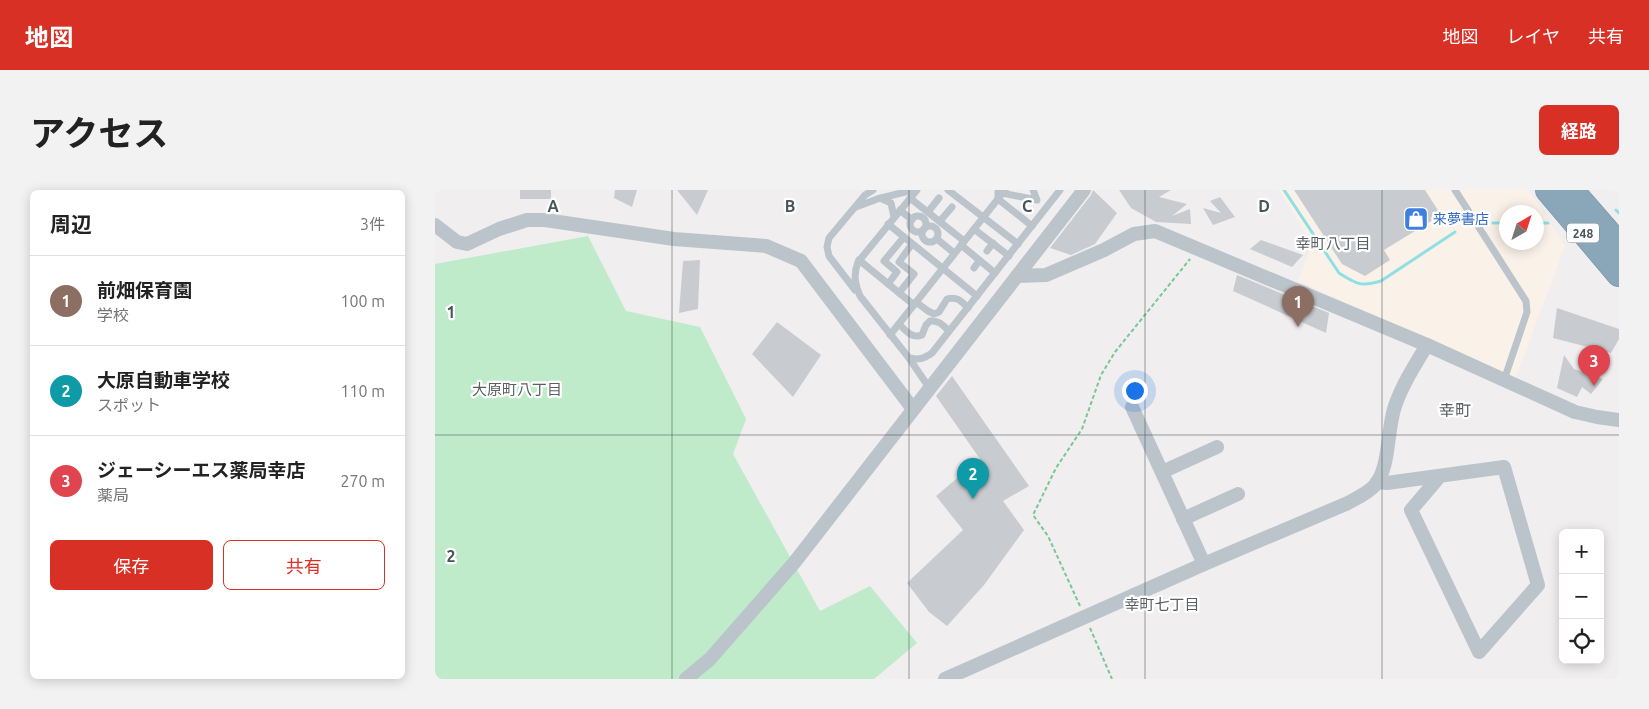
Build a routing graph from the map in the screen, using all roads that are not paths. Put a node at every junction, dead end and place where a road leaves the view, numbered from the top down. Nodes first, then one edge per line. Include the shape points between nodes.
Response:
1 (873, 190) edge
2 (915, 190) edge
3 (948, 190) edge
4 (1033, 190) edge
5 (1060, 190) edge
6 (1084, 190) edge
7 (1455, 190) edge
8 (1548, 190) edge
9 (1571, 190) edge
10 (1001, 193) edge
11 (881, 198) junction
12 (910, 198) junction
13 (939, 198) dead end
14 (952, 207) dead end
15 (855, 208) junction
16 (900, 210) junction
17 (928, 212) junction
18 (894, 217) junction
19 (983, 217) junction
20 (940, 221) junction
21 (888, 224) junction
22 (435, 225) edge
23 (1032, 226) junction
24 (923, 229) junction
25 (974, 229) junction
26 (904, 237) junction
27 (937, 239) junction
28 (963, 243) junction
29 (912, 244) junction
30 (993, 244) junction
31 (1019, 244) junction
32 (1619, 245) edge
33 (987, 251) dead end
34 (954, 253) junction
35 (1009, 256) junction
36 (859, 260) junction
37 (979, 261) junction
38 (974, 268) dead end
39 (943, 269) junction
40 (995, 273) junction
41 (1619, 274) edge
42 (1017, 276) junction
43 (888, 284) junction
44 (899, 293) junction
45 (860, 296) junction
46 (977, 296) junction
47 (915, 303) junction
48 (968, 308) junction
49 (899, 324) junction
50 (949, 331) junction
51 (891, 335) junction
52 (1427, 345) junction
53 (909, 358) junction
54 (1504, 380) junction
55 (930, 389) junction
56 (1132, 407) dead end
57 (913, 409) junction
58 (1619, 420) edge
59 (1217, 447) dead end
60 (1161, 472) junction
61 (1440, 476) junction
62 (1377, 482) junction
63 (1238, 494) dead end
64 (1183, 519) junction
65 (1204, 564) junction
66 (686, 679) edge
67 (945, 679) edge

1 - 15 lane
2 - 11 lane
2 - 12 lane
3 - 19 lane
4 - 10 lane via 1037,200
5 - 23 lane
6 - 42 street
7 - 54 lane via 1526,301 1527,312
8 - 41 highway, 248
9 - 32 highway, 248
10 - 19 lane
10 - 23 lane
11 - 15 lane
11 - 18 lane via 891,203
12 - 16 lane
12 - 17 lane
13 - 17 lane
14 - 20 lane
15 - 45 lane via 829,238 827,247 829,256
16 - 18 lane
16 - 24 lane via 912,220 912,230
17 - 20 lane
18 - 21 lane
19 - 25 lane
19 - 31 lane
20 - 28 lane
21 - 26 lane
21 - 36 lane
22 - 57 street via 457,242 467,244 527,220 545,220 674,239 766,246 801,261
23 - 31 lane
24 - 27 lane via 926,241
24 - 27 lane via 936,228
25 - 28 lane
25 - 30 lane
26 - 29 lane
26 - 43 lane via 884,261 897,272
27 - 34 lane
28 - 34 lane
28 - 37 lane
29 - 39 lane
29 - 44 lane via 899,262 914,274
30 - 33 lane
30 - 35 lane
31 - 35 lane
34 - 39 lane
35 - 40 lane
36 - 43 lane
36 - 45 lane via 854,272
37 - 38 lane
37 - 40 lane
39 - 46 lane
39 - 47 lane
40 - 46 lane
42 - 52 street via 1046,275 1135,234 1155,231
42 - 55 street
43 - 44 lane
44 - 47 lane
45 - 51 lane
46 - 48 lane
47 - 48 lane via 934,314 947,299 953,297
47 - 49 lane
48 - 50 lane
49 - 50 lane via 911,336 917,337 922,335 930,321 935,320
49 - 51 lane
50 - 53 lane via 932,353 917,360
51 - 53 lane
52 - 54 street
52 - 62 street via 1394,407 1382,473
53 - 55 lane
54 - 58 street via 1575,412
55 - 57 street
56 - 60 street
57 - 66 street via 794,563 710,659
59 - 60 street
60 - 64 street
61 - 61 street via 1504,467 1537,585 1479,652 1411,510
61 - 62 street via 1387,484
62 - 65 street via 1348,503
63 - 64 street
64 - 65 street
65 - 67 street

